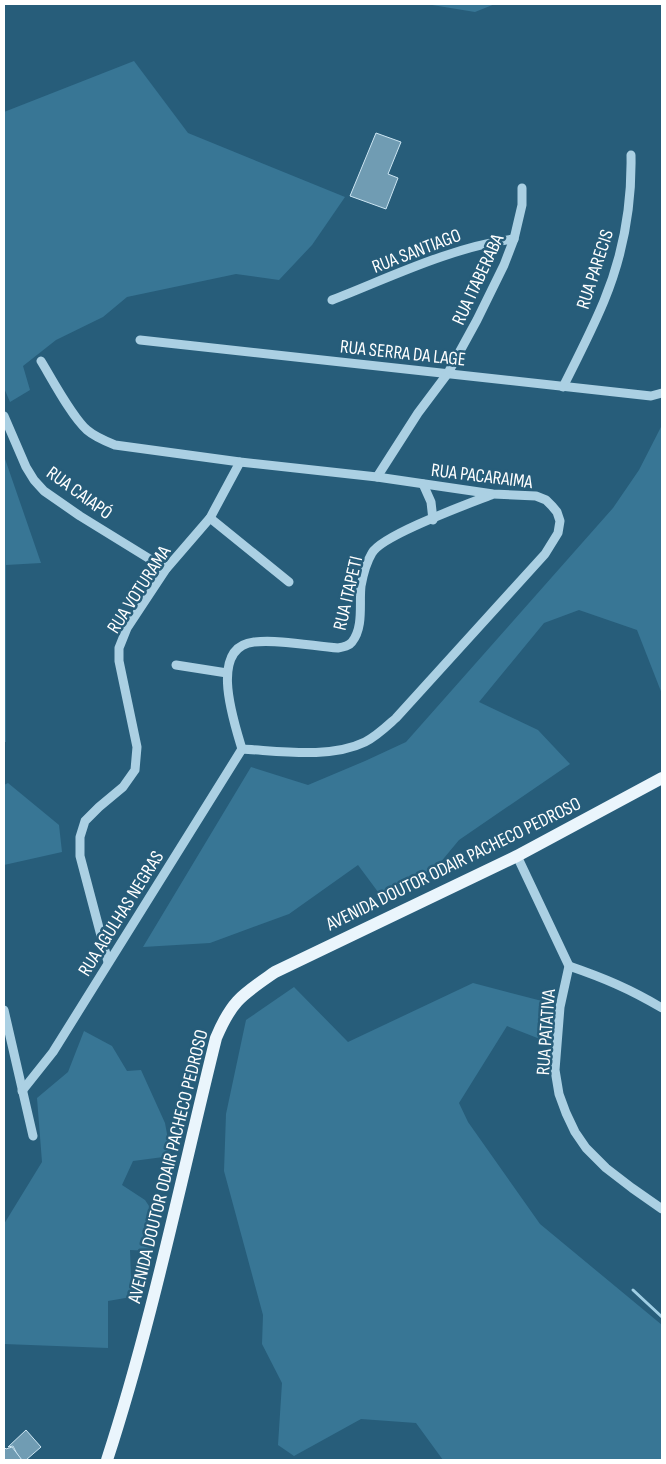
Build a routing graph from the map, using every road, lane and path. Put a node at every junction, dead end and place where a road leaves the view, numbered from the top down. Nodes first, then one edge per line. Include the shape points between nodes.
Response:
1 (632, 155) dead end
2 (522, 188) dead end
3 (514, 239) junction
4 (332, 300) dead end
5 (140, 340) dead end
6 (41, 361) dead end
7 (448, 373) junction
8 (563, 387) junction
9 (662, 393) edge
10 (4, 416) edge
11 (240, 462) junction
12 (378, 476) junction
13 (423, 484) junction
14 (493, 494) junction
15 (210, 518) junction
16 (432, 520) junction
17 (166, 569) junction
18 (289, 582) dead end
19 (176, 665) dead end
20 (227, 673) junction
21 (242, 749) junction
22 (662, 778) edge
23 (517, 856) junction
24 (108, 962) junction
25 (569, 966) junction
26 (662, 1008) edge
27 (4, 1010) edge
28 (22, 1091) junction
29 (32, 1136) dead end
30 (662, 1209) edge
31 (107, 1460) edge

1 - 8 street, RUA PARECIS via 629,208 617,264 604,301
2 - 3 street, RUA ITABERABA via 522,205
3 - 4 street, RUA SANTIAGO via 465,249
3 - 7 street, RUA ITABERABA via 478,320
5 - 7 street, RUA SERRA DA LAGE
6 - 11 street, RUA PACARAIMA via 86,430 99,438 115,445
7 - 8 street, RUA SERRA DA LAGE
7 - 12 street, RUA ITABERABA
8 - 9 street, RUA SERRA DA LAGE via 651,396
10 - 17 street, RUA CAIAPÓ via 26,467 44,491
11 - 12 street, RUA PACARAIMA
11 - 15 street, RUA VOTURAMA
12 - 13 street, RUA PACARAIMA
13 - 14 street, RUA PACARAIMA
13 - 16 street via 431,502
14 - 16 street, RUA ITAPETI
14 - 21 street, RUA PACARAIMA via 536,496 546,500 557,512 560,521 558,533 544,554 396,718 368,741 339,750
15 - 17 street, RUA VOTURAMA
15 - 18 street
16 - 20 street, RUA ITAPETI via 393,536 374,550 368,559 361,586 357,632 349,645 338,648 253,642 236,650 230,658
17 - 24 street, RUA VOTURAMA via 119,648 138,747 135,770 123,787 85,821 80,836 83,870
19 - 20 street
20 - 21 street, RUA ITAPETI
21 - 24 street, RUA AGULHAS NEGRAS
22 - 23 main road, AVENIDA DOUTOR ODAIR PACHECO PEDROSO
23 - 25 street, RUA PATATIVA
23 - 31 main road, AVENIDA DOUTOR ODAIR PACHECO PEDROSO via 275,972 243,994 231,1007 216,1038 145,1327
24 - 28 street, RUA AGULHAS NEGRAS via 53,1052
25 - 26 street via 612,981
25 - 30 street, RUA PATATIVA via 560,1007 555,1070 566,1114 586,1148 606,1168
27 - 28 street
28 - 29 street

